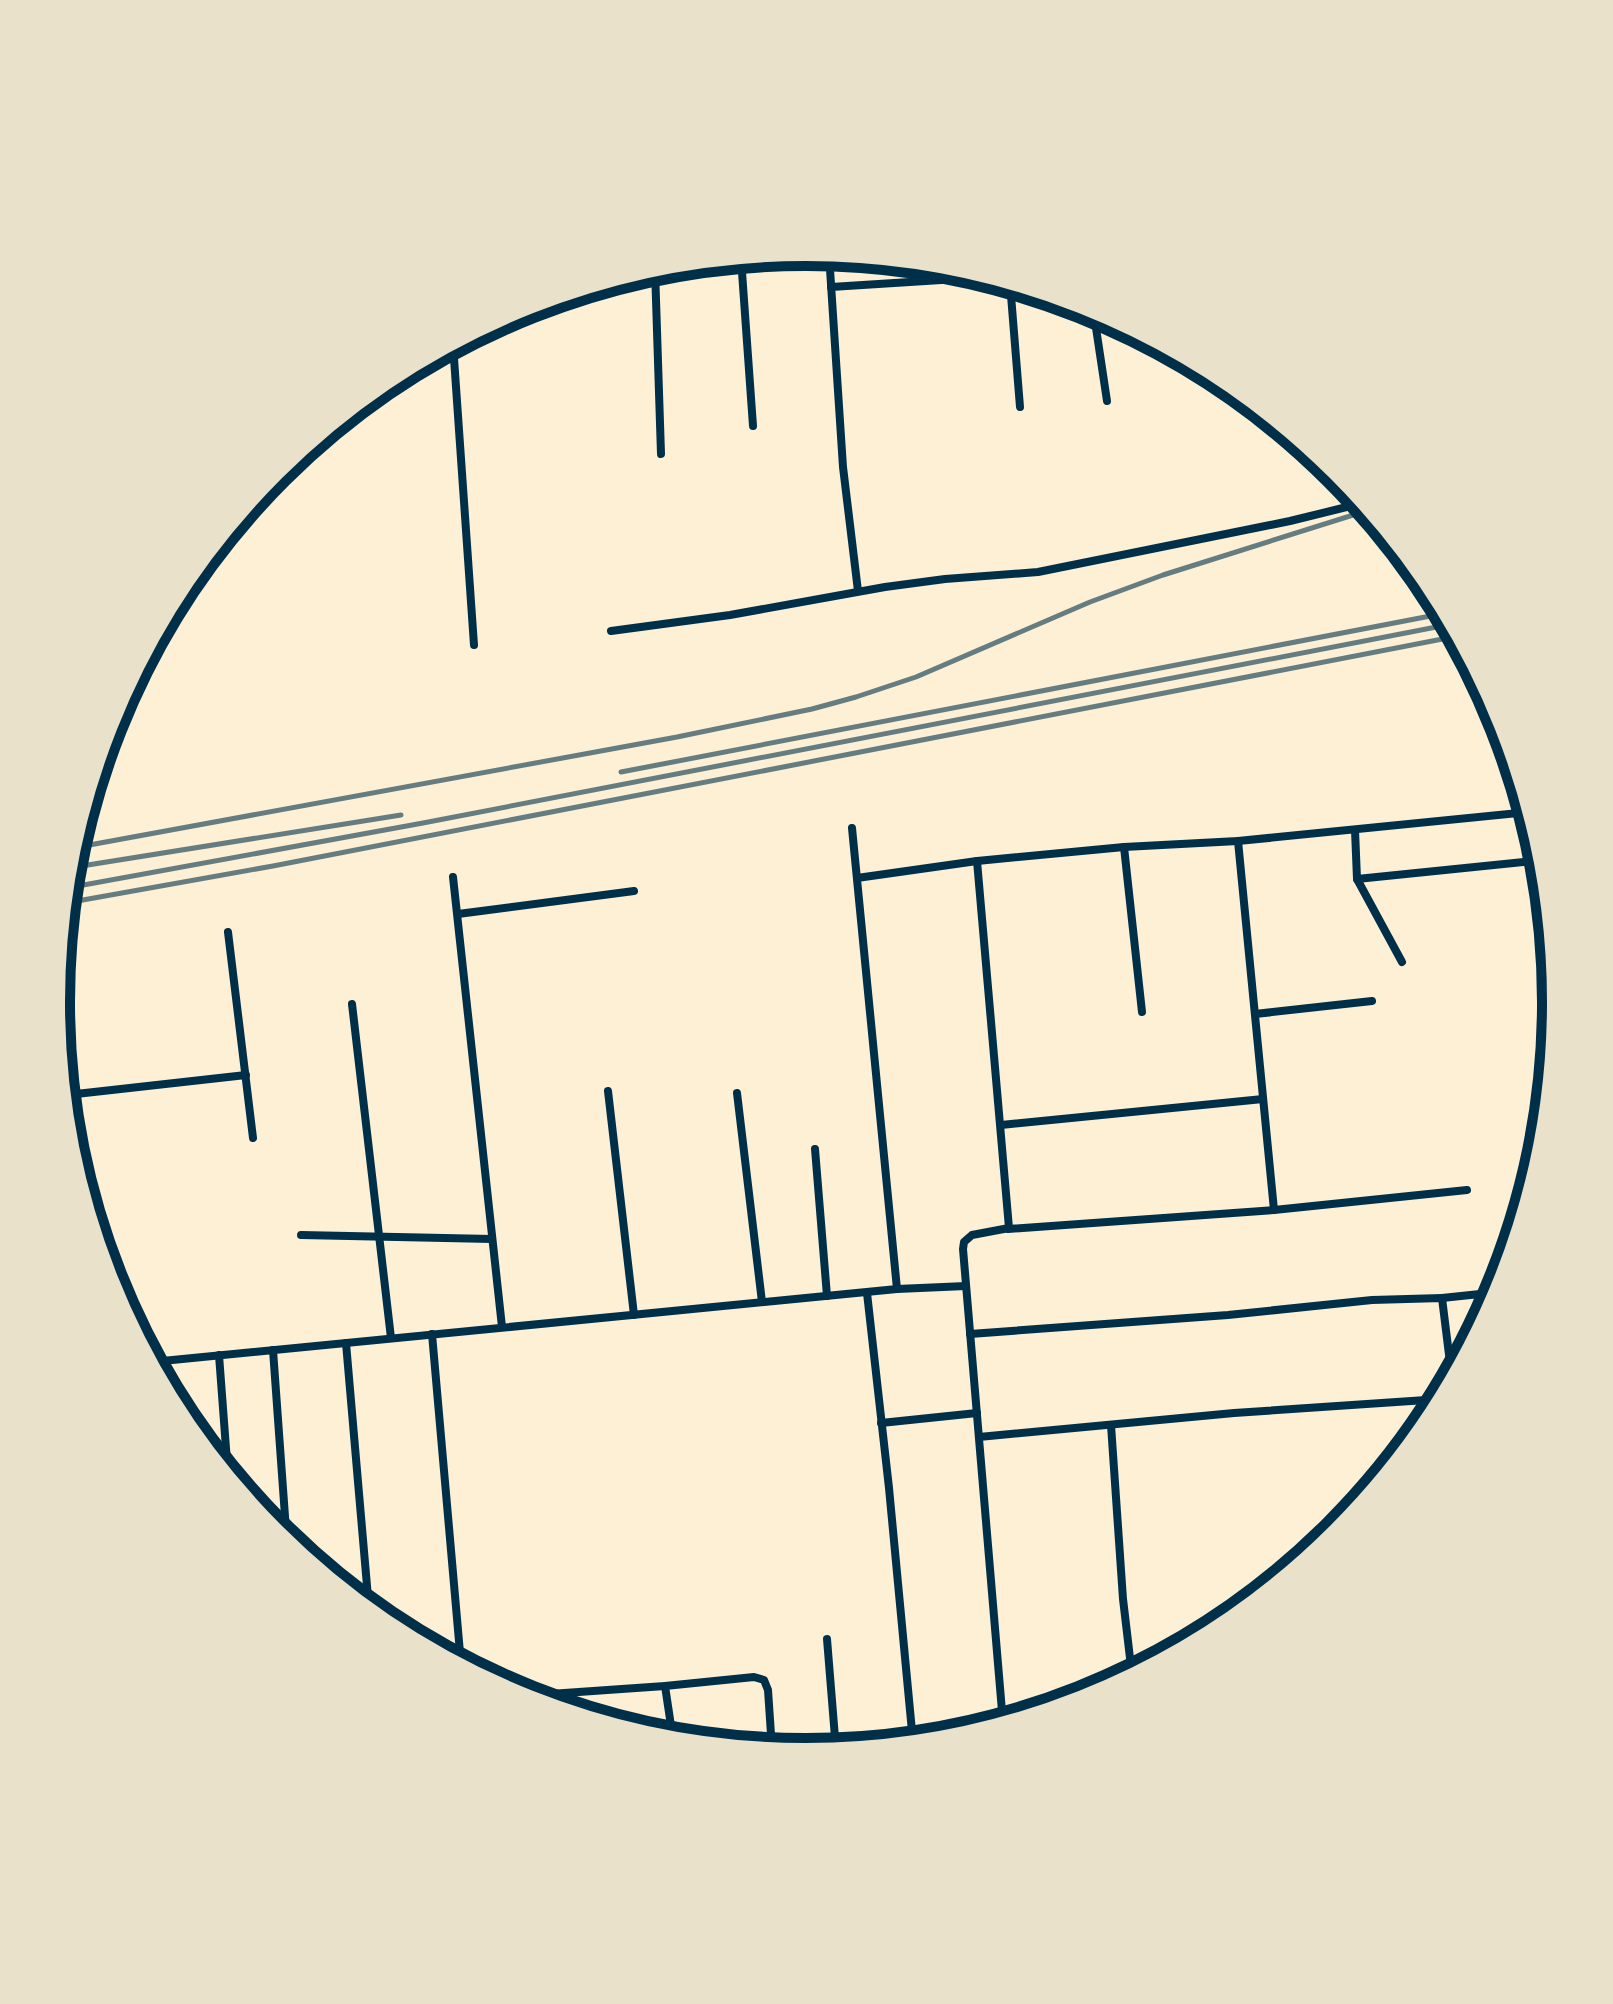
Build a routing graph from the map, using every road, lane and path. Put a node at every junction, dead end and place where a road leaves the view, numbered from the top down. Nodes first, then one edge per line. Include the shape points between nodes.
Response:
1 (830, 266) edge
2 (742, 269) edge
3 (948, 280) edge
4 (657, 281) edge
5 (831, 287) junction
6 (1011, 295) edge
7 (1096, 325) edge
8 (454, 356) edge
9 (1107, 401) dead end
10 (1020, 407) dead end
11 (753, 426) dead end
12 (661, 454) dead end
13 (1351, 506) edge
14 (858, 591) junction
15 (611, 631) dead end
16 (474, 645) dead end
17 (1518, 813) edge
18 (852, 828) dead end
19 (1355, 830) junction
20 (1238, 841) junction
21 (1124, 847) junction
22 (977, 861) junction
23 (1530, 861) edge
24 (453, 877) dead end
25 (857, 878) junction
26 (1357, 879) junction
27 (634, 891) dead end
28 (458, 914) junction
29 (228, 932) dead end
30 (1402, 962) dead end
31 (1372, 1001) dead end
32 (352, 1004) dead end
33 (1142, 1012) dead end
34 (1255, 1014) junction
35 (246, 1075) junction
36 (608, 1091) dead end
37 (737, 1093) dead end
38 (1263, 1099) junction
39 (76, 1100) edge
40 (1001, 1125) junction
41 (253, 1138) dead end
42 (815, 1149) dead end
43 (1467, 1190) dead end
44 (1274, 1210) junction
45 (1008, 1229) junction
46 (301, 1235) dead end
47 (380, 1237) junction
48 (492, 1239) junction
49 (966, 1286) junction
50 (897, 1289) junction
51 (867, 1293) junction
52 (1483, 1294) edge
53 (827, 1296) junction
54 (1442, 1298) junction
55 (762, 1302) junction
56 (634, 1315) junction
57 (502, 1327) junction
58 (432, 1334) junction
59 (970, 1334) junction
60 (391, 1338) junction
61 (346, 1343) junction
62 (273, 1350) junction
63 (219, 1355) junction
64 (1450, 1360) edge
65 (164, 1361) edge
66 (1426, 1400) edge
67 (977, 1413) junction
68 (881, 1423) junction
69 (1111, 1425) junction
70 (979, 1437) junction
71 (227, 1456) edge
72 (285, 1522) edge
73 (368, 1593) edge
74 (827, 1639) dead end
75 (460, 1652) edge
76 (1131, 1664) edge
77 (665, 1686) junction
78 (556, 1694) edge
79 (1002, 1711) edge
80 (671, 1725) edge
81 (912, 1730) edge
82 (771, 1737) edge
83 (835, 1737) edge

1 - 5 street
2 - 11 street
3 - 5 street
4 - 12 street
5 - 14 street
6 - 10 street
7 - 9 street
8 - 16 street
13 - 14 street via 1038,572
14 - 15 street
17 - 19 street
18 - 25 street
19 - 20 street
19 - 26 street
20 - 21 street
20 - 34 street
21 - 22 street
21 - 33 street
22 - 25 street
22 - 40 street
23 - 26 street
24 - 28 street
25 - 50 street
26 - 30 street
27 - 28 street
28 - 48 street
29 - 35 street
31 - 34 street
32 - 47 street
34 - 38 street
35 - 39 street
35 - 41 street
36 - 56 street
37 - 55 street
38 - 40 street
38 - 44 street
40 - 45 street
42 - 53 street
43 - 44 street
44 - 45 street
45 - 49 street via 972,1235 964,1242
46 - 47 street
47 - 48 street
47 - 60 street
48 - 57 street
49 - 50 street
49 - 59 street
50 - 51 street
51 - 53 street
51 - 68 street
52 - 54 street
53 - 55 street
54 - 59 street
54 - 64 street
55 - 56 street
56 - 57 street
57 - 58 street
58 - 60 street
58 - 75 street
59 - 67 street
60 - 61 street
61 - 62 street
61 - 73 street
62 - 63 street
62 - 72 street
63 - 65 street
63 - 71 street
66 - 69 street
67 - 68 street
67 - 70 street
68 - 81 street
69 - 70 street
69 - 76 street
70 - 79 street
74 - 83 street
77 - 78 street
77 - 80 street
77 - 82 street via 764,1680

